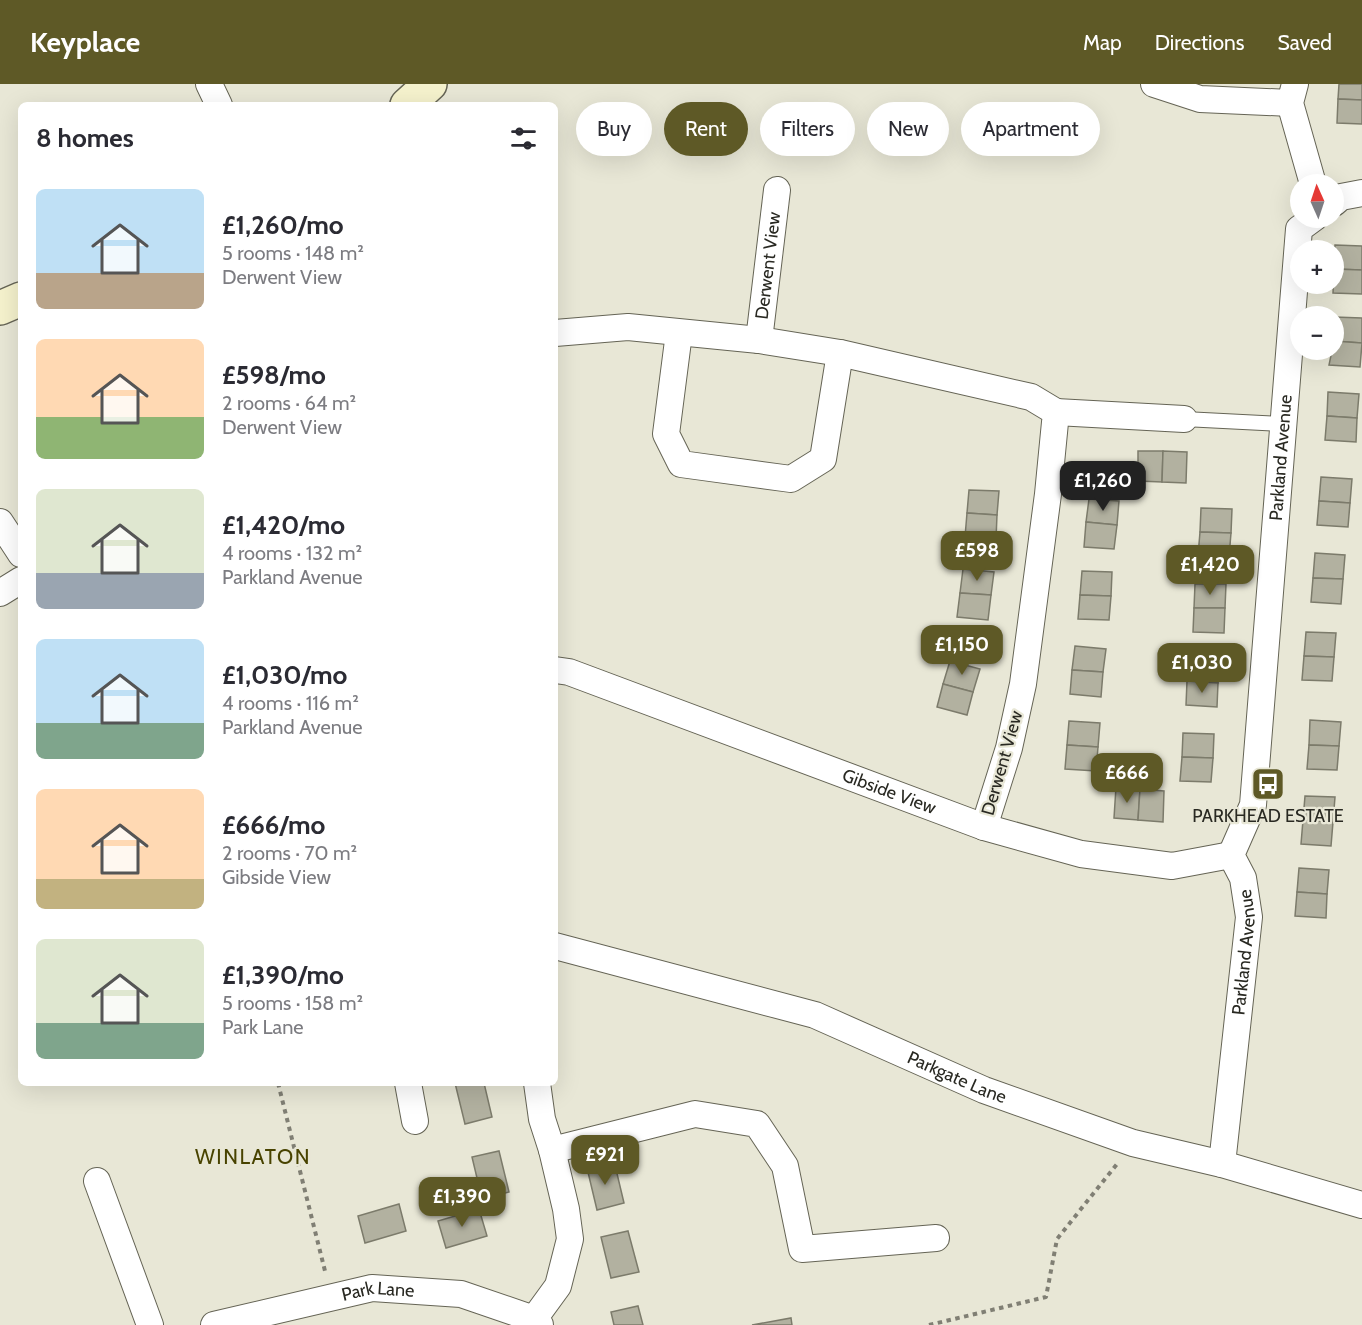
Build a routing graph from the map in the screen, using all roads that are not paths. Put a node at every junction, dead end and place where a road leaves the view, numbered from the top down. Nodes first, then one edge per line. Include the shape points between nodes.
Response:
1 (209, 84) edge
2 (430, 84) edge
3 (1154, 84) edge
4 (1292, 94) edge
5 (218, 102) edge
6 (410, 102) edge
7 (1311, 174) edge
8 (777, 190) dead end
9 (1362, 192) edge
10 (1344, 197) edge
11 (1300, 228) edge
12 (18, 300) edge
13 (0, 308) edge
14 (558, 333) edge
15 (679, 333) junction
16 (759, 340) junction
17 (840, 353) junction
18 (1056, 412) junction
19 (1184, 419) joint
20 (1282, 424) junction
21 (0, 522) edge
22 (18, 549) edge
23 (18, 582) edge
24 (0, 593) edge
25 (558, 670) edge
26 (984, 827) junction
27 (1232, 855) junction
28 (558, 951) edge
29 (409, 1086) edge
30 (537, 1086) edge
31 (415, 1121) dead end
32 (552, 1150) junction
33 (1222, 1164) junction
34 (96, 1181) dead end
35 (1362, 1204) edge
36 (936, 1238) dead end
37 (537, 1322) edge
38 (150, 1325) edge
39 (214, 1325) edge

1 - 5 street
2 - 6 street
3 - 4 street via 1200,99
4 - 7 street
8 - 16 street, Derwent View
9 - 10 street
11 - 20 street, Parkland Avenue
12 - 13 street
14 - 15 street, Derwent View via 628,327
15 - 16 street, Derwent View
15 - 17 street via 666,434 681,464 792,479 823,459
16 - 17 street, Derwent View
17 - 18 street, Derwent View via 1031,397
18 - 19 street, Derwent View
18 - 26 street, Derwent View via 1023,684 1009,748
19 - 20 lane
20 - 27 street, Parkland Avenue via 1253,805
21 - 22 street
23 - 24 street
25 - 26 street, Gibside View
26 - 27 street, Gibside View via 1081,854 1172,866
27 - 33 street, Parkland Avenue via 1243,878 1249,917
28 - 33 street, Parkgate Lane via 815,1015 984,1090 1133,1143
29 - 31 street
30 - 32 street
32 - 36 street via 695,1114 757,1124 785,1166 802,1249
32 - 37 street via 570,1239 558,1286
33 - 35 street, Parkgate Lane
34 - 38 street
37 - 39 street, Park Lane via 461,1294 372,1287

